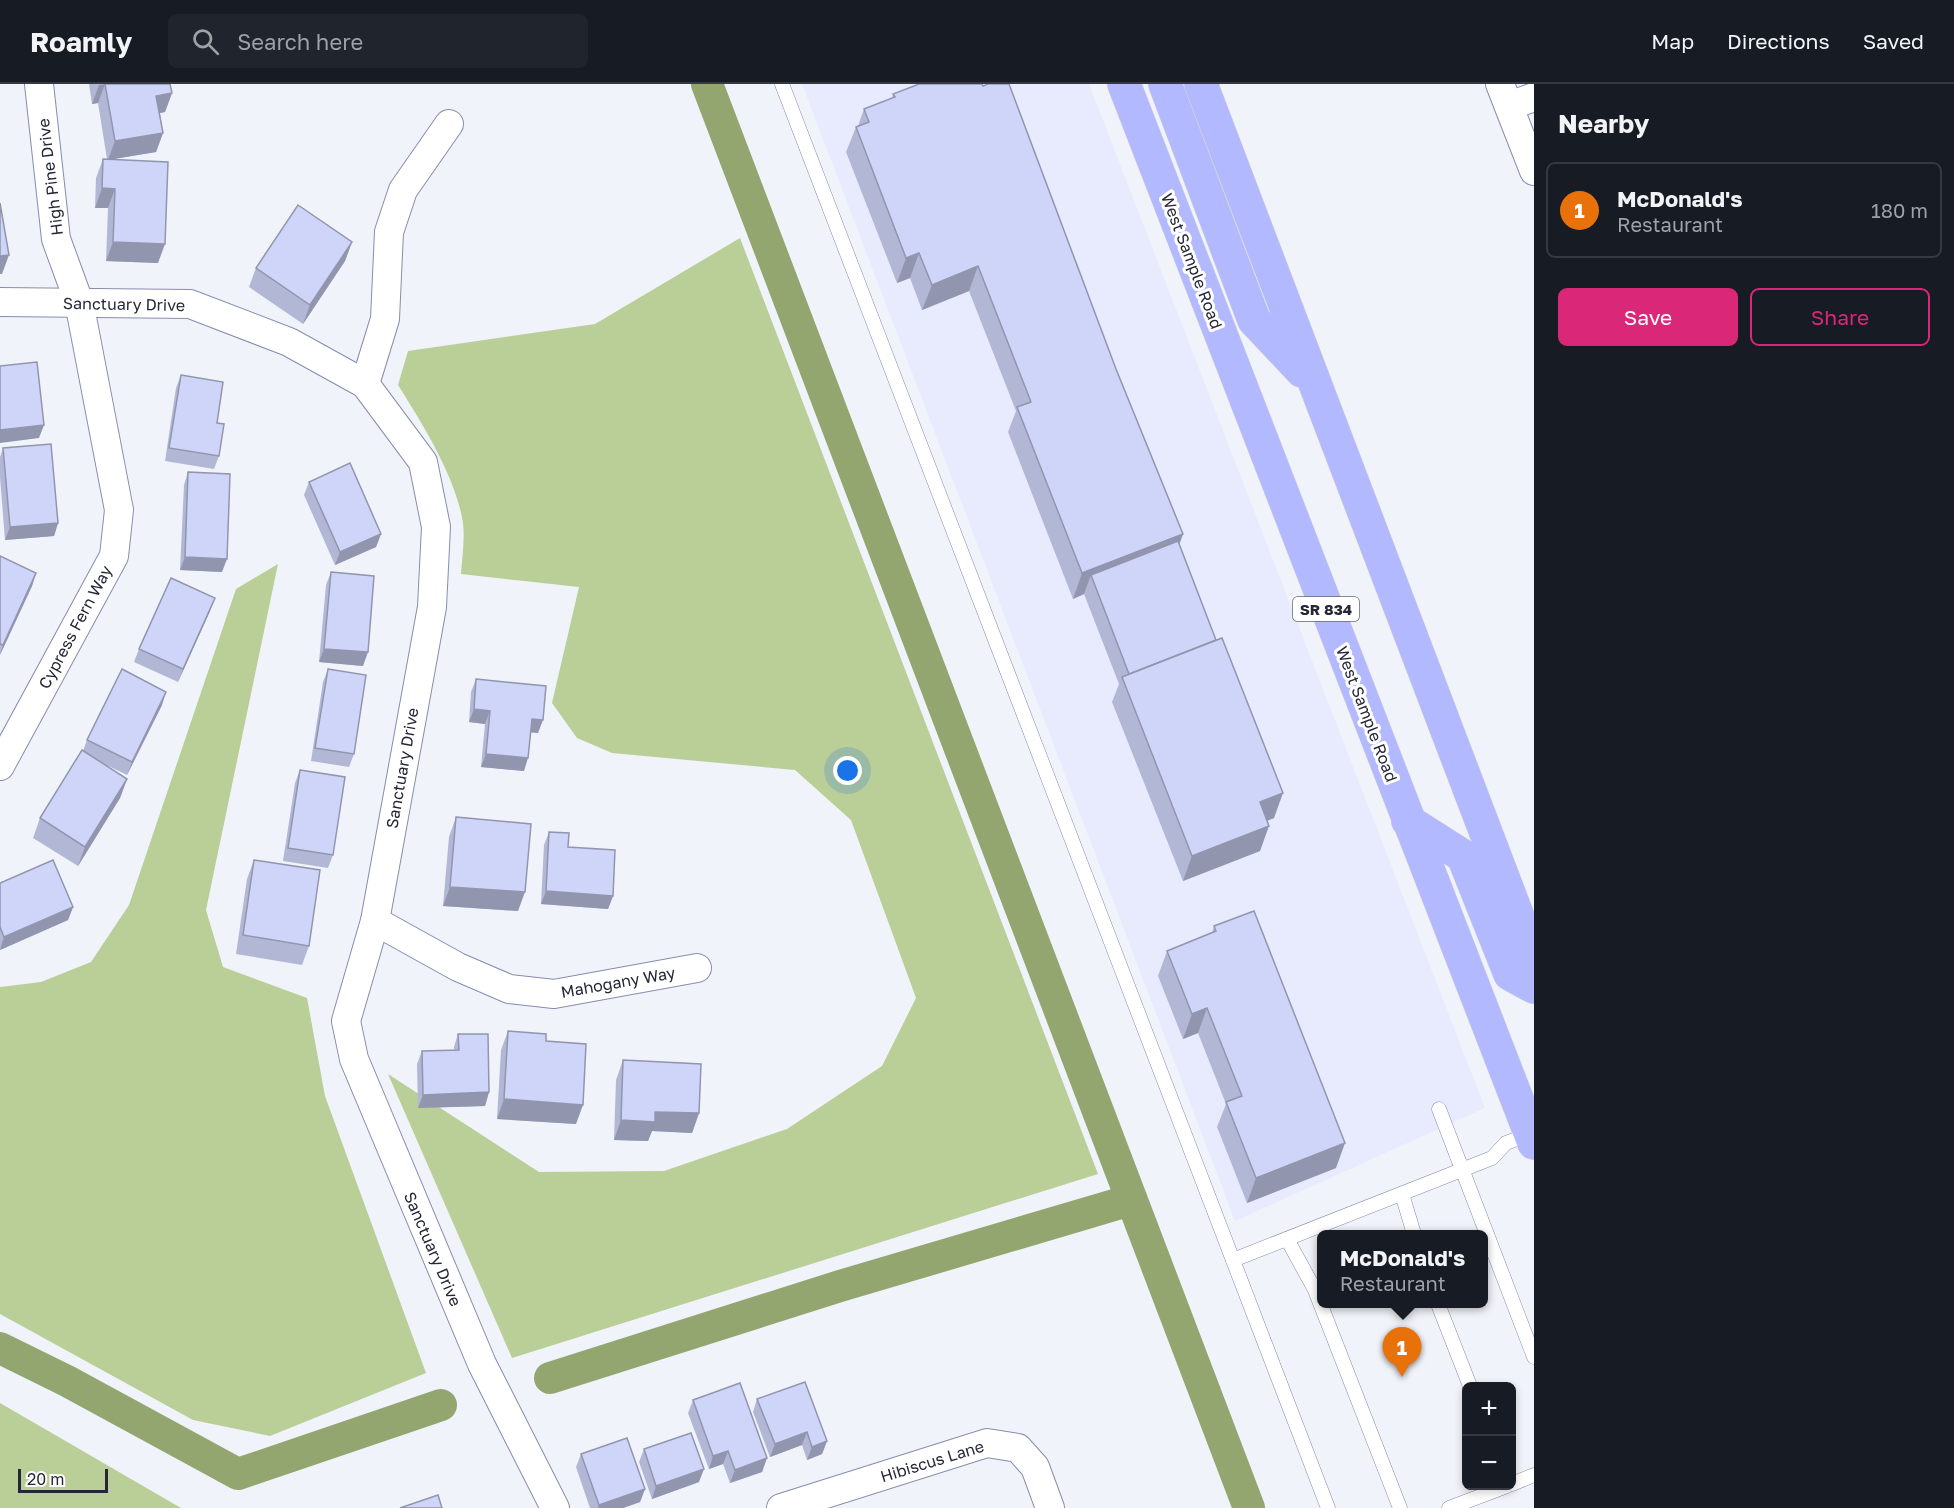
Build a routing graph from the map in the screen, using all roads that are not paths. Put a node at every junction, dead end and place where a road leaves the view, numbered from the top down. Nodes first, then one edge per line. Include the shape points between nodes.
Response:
1 (39, 84) edge
2 (782, 84) edge
3 (1124, 84) edge
4 (1165, 84) edge
5 (1201, 84) edge
6 (1514, 96) edge
7 (449, 124) dead end
8 (1534, 171) edge
9 (0, 302) edge
10 (79, 302) junction
11 (1312, 381) junction
12 (365, 384) junction
13 (0, 766) edge
14 (1408, 821) junction
15 (375, 921) junction
16 (1534, 959) edge
17 (697, 968) dead end
18 (1534, 987) edge
19 (1439, 1109) dead end
20 (1532, 1138) edge
21 (1460, 1170) junction
22 (1402, 1194) junction
23 (1413, 1230) edge
24 (1484, 1230) edge
25 (1287, 1239) junction
26 (1488, 1241) edge
27 (1233, 1260) junction
28 (1317, 1284) edge
29 (1326, 1308) edge
30 (1440, 1308) edge
31 (1534, 1357) edge
32 (1468, 1382) edge
33 (1534, 1475) edge
34 (1516, 1482) edge
35 (1494, 1490) edge
36 (555, 1508) edge
37 (781, 1508) edge
38 (1050, 1508) edge
39 (1328, 1508) edge
40 (1400, 1508) edge
41 (1449, 1508) edge

1 - 10 street, High Pine Drive via 56,239
2 - 27 lane
3 - 14 main road, West Sample Road / SR 834
4 - 11 main road via 1254,320
5 - 11 main road
6 - 8 street
7 - 12 street via 403,190 388,232 385,319
9 - 10 street, Sanctuary Drive
10 - 12 street, Sanctuary Drive via 190,304 289,342
10 - 13 street, Cypress Fern Way via 119,510 114,556
11 - 16 main road
12 - 15 street, Sanctuary Drive via 423,462 436,527 432,607
14 - 18 main road via 1463,856 1510,974
14 - 20 main road, West Sample Road / SR 834
15 - 17 street, Mahogany Way via 508,989 555,993
15 - 36 street, Sanctuary Drive via 346,1021 354,1059 482,1364
19 - 21 lane
20 - 21 lane via 1506,1143 1492,1158
21 - 22 lane
21 - 24 lane
22 - 23 lane
22 - 25 lane
25 - 27 lane
25 - 28 lane
26 - 31 lane
27 - 39 lane
29 - 40 lane
30 - 32 lane
33 - 34 lane
35 - 41 lane
37 - 38 street, Hibiscus Lane via 987,1443 1018,1448 1035,1467

